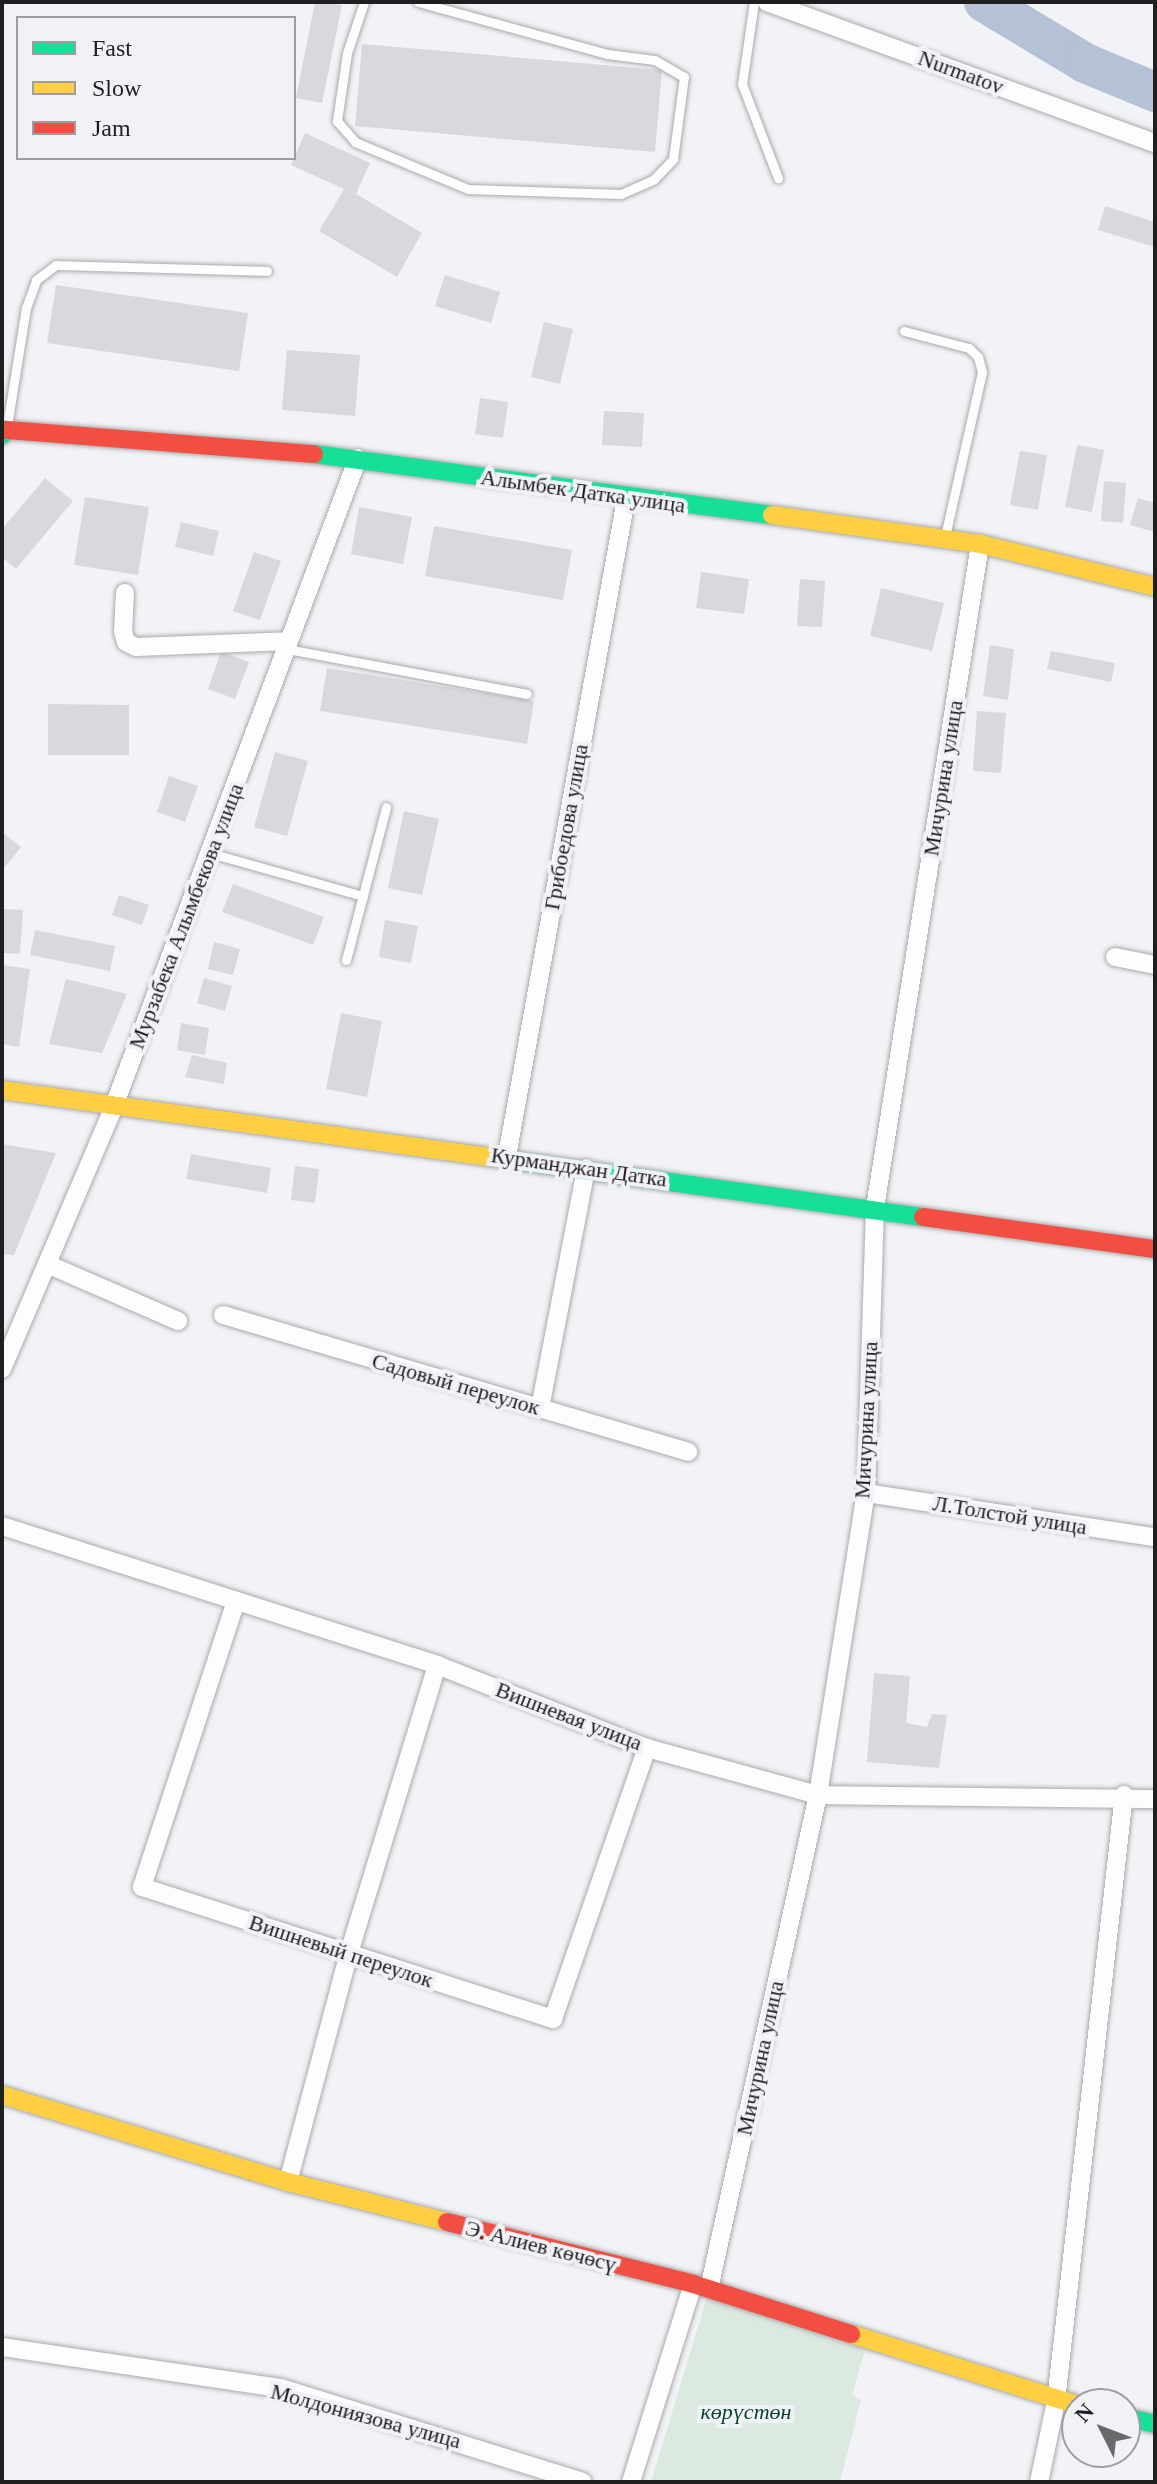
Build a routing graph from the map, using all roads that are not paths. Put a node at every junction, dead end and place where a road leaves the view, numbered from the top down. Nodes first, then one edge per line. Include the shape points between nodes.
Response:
1 (364, 2) edge
2 (418, 2) edge
3 (754, 2) edge
4 (767, 2) edge
5 (1155, 143) edge
6 (778, 178) dead end
7 (267, 271) dead end
8 (904, 331) dead end
9 (4, 431) edge
10 (358, 458) junction
11 (626, 499) junction
12 (944, 540) junction
13 (980, 544) junction
14 (1155, 587) edge
15 (125, 593) dead end
16 (288, 645) junction
17 (527, 694) dead end
18 (386, 807) dead end
19 (210, 853) junction
20 (363, 896) junction
21 (1115, 957) dead end
22 (346, 960) dead end
23 (1155, 965) edge
24 (2, 1090) edge
25 (114, 1106) junction
26 (507, 1156) junction
27 (586, 1168) junction
28 (875, 1208) junction
29 (1155, 1249) edge
30 (47, 1264) junction
31 (223, 1315) dead end
32 (178, 1321) dead end
33 (2, 1369) edge
34 (540, 1408) junction
35 (688, 1452) dead end
36 (866, 1493) junction
37 (2, 1526) edge
38 (1155, 1537) edge
39 (236, 1601) junction
40 (437, 1665) junction
41 (647, 1748) junction
42 (818, 1795) junction
43 (1124, 1795) junction
44 (1155, 1799) edge
45 (349, 1953) junction
46 (2, 2095) edge
47 (288, 2182) junction
48 (701, 2287) junction
49 (2, 2347) edge
50 (1056, 2401) junction
51 (1061, 2402) edge
52 (583, 2482) edge
53 (631, 2482) edge
54 (1039, 2482) edge

1 - 2 lane via 347,53 337,121 355,142 468,189 621,194 654,179 673,159 684,77 654,60 607,54
3 - 6 lane via 742,84
4 - 5 street, Nurmatov
7 - 9 lane via 56,265 36,280 26,308
8 - 12 lane via 969,348 982,372
9 - 10 main road, Алымбек Датка улица
10 - 11 main road, Алымбек Датка улица
10 - 16 street, Мурзабека Алымбекова улица
11 - 12 main road, Алымбек Датка улица
11 - 26 street, Грибоедова улица
12 - 13 main road, Алымбек Датка улица
13 - 14 main road, Алымбек Датка улица
13 - 28 street, Мичурина улица
15 - 16 street via 123,631 126,642 136,647
16 - 17 lane
16 - 19 street, Мурзабека Алымбекова улица
18 - 20 lane
19 - 20 lane
19 - 25 street, Мурзабека Алымбекова улица
20 - 22 lane
21 - 23 street
24 - 25 main road, Курманджан Датка
25 - 26 main road, Курманджан Датка
25 - 30 street, Мурзабека Алымбекова улица
26 - 27 main road, Курманджан Датка
27 - 28 main road, Курманджан Датка
27 - 34 street
28 - 29 main road, Курманджан Датка
28 - 36 street, Мичурина улица
30 - 32 street
30 - 33 street, Мурзабека Алымбекова улица
31 - 34 street, Садовый переулок
34 - 35 street, Садовый переулок
36 - 38 street, Л.Толстой улица
36 - 42 street, Мичурина улица
37 - 39 street, Вишневая улица
39 - 40 street, Вишневая улица
39 - 45 street, Вишневый переулок via 142,1887
40 - 41 street, Вишневая улица
40 - 45 street
41 - 42 street, Вишневая улица
41 - 45 street, Вишневый переулок via 553,2019
42 - 43 street, Вишневая улица
42 - 48 street, Мичурина улица
43 - 44 street, Вишневая улица
43 - 50 street
45 - 47 street
46 - 47 main road, Э. Алиев көчөсү
47 - 48 main road, Э. Алиев көчөсү
48 - 50 main road, Э. Алиев көчөсү
48 - 53 street
49 - 52 street, Молдониязова улица via 281,2388
50 - 51 main road, Э. Алиев көчөсү
50 - 54 street

